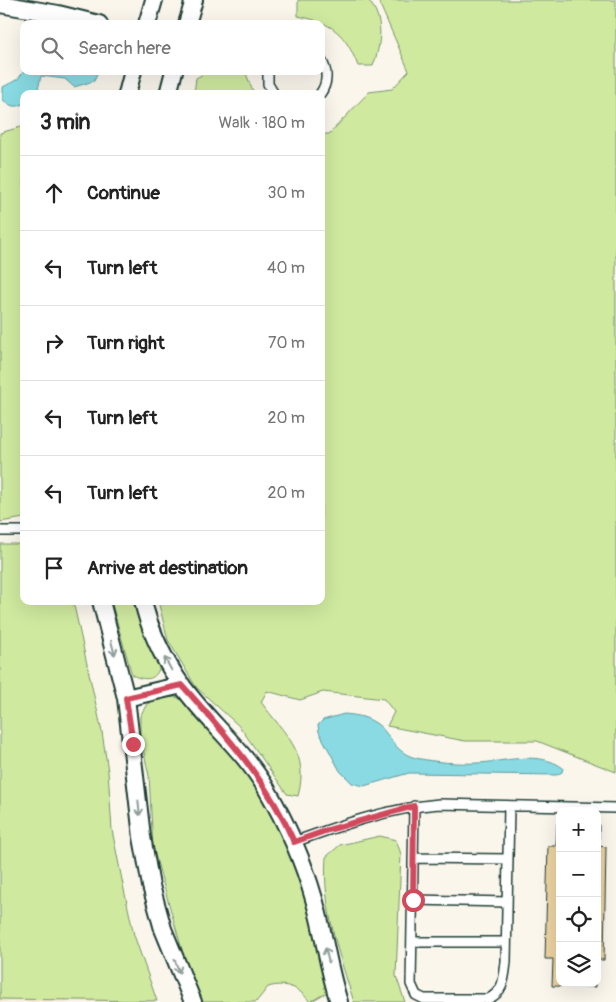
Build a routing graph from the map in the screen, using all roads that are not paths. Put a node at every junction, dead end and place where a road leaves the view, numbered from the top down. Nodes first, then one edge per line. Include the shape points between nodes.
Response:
1 (6, 0) edge
2 (154, 0) edge
3 (194, 0) edge
4 (0, 3) edge
5 (83, 20) edge
6 (148, 20) edge
7 (188, 20) edge
8 (325, 69) edge
9 (132, 75) edge
10 (173, 75) edge
11 (268, 75) edge
12 (128, 90) edge
13 (169, 90) edge
14 (272, 90) edge
15 (322, 90) edge
16 (0, 531) edge
17 (20, 531) edge
18 (101, 605) edge
19 (144, 605) edge
20 (182, 685) junction
21 (126, 698) junction
22 (414, 806) junction
23 (509, 806) junction
24 (616, 808) edge
25 (294, 842) junction
26 (413, 858) junction
27 (508, 859) junction
28 (413, 900) junction
29 (507, 902) junction
30 (412, 942) junction
31 (506, 942) junction
32 (193, 1002) edge
33 (339, 1002) edge

1 - 4 street
2 - 6 street
3 - 7 street
4 - 5 street
8 - 15 lane via 326,80
9 - 12 street
10 - 13 street
11 - 14 lane
16 - 17 lane
18 -> 21 street
20 -> 19 street via 160,649
20 - 21 street
20 - 25 street via 240,751 265,787
21 -> 32 street via 151,886 163,929
22 - 23 lane
22 - 25 lane
22 - 26 lane
23 - 24 lane
23 - 27 lane
33 -> 25 street via 315,900
26 - 27 lane
26 - 28 lane
27 - 29 lane
28 - 29 lane
28 - 30 lane
29 - 31 lane
30 - 31 lane
30 - 31 lane via 412,984 416,995 424,999 488,999 496,995 503,984

